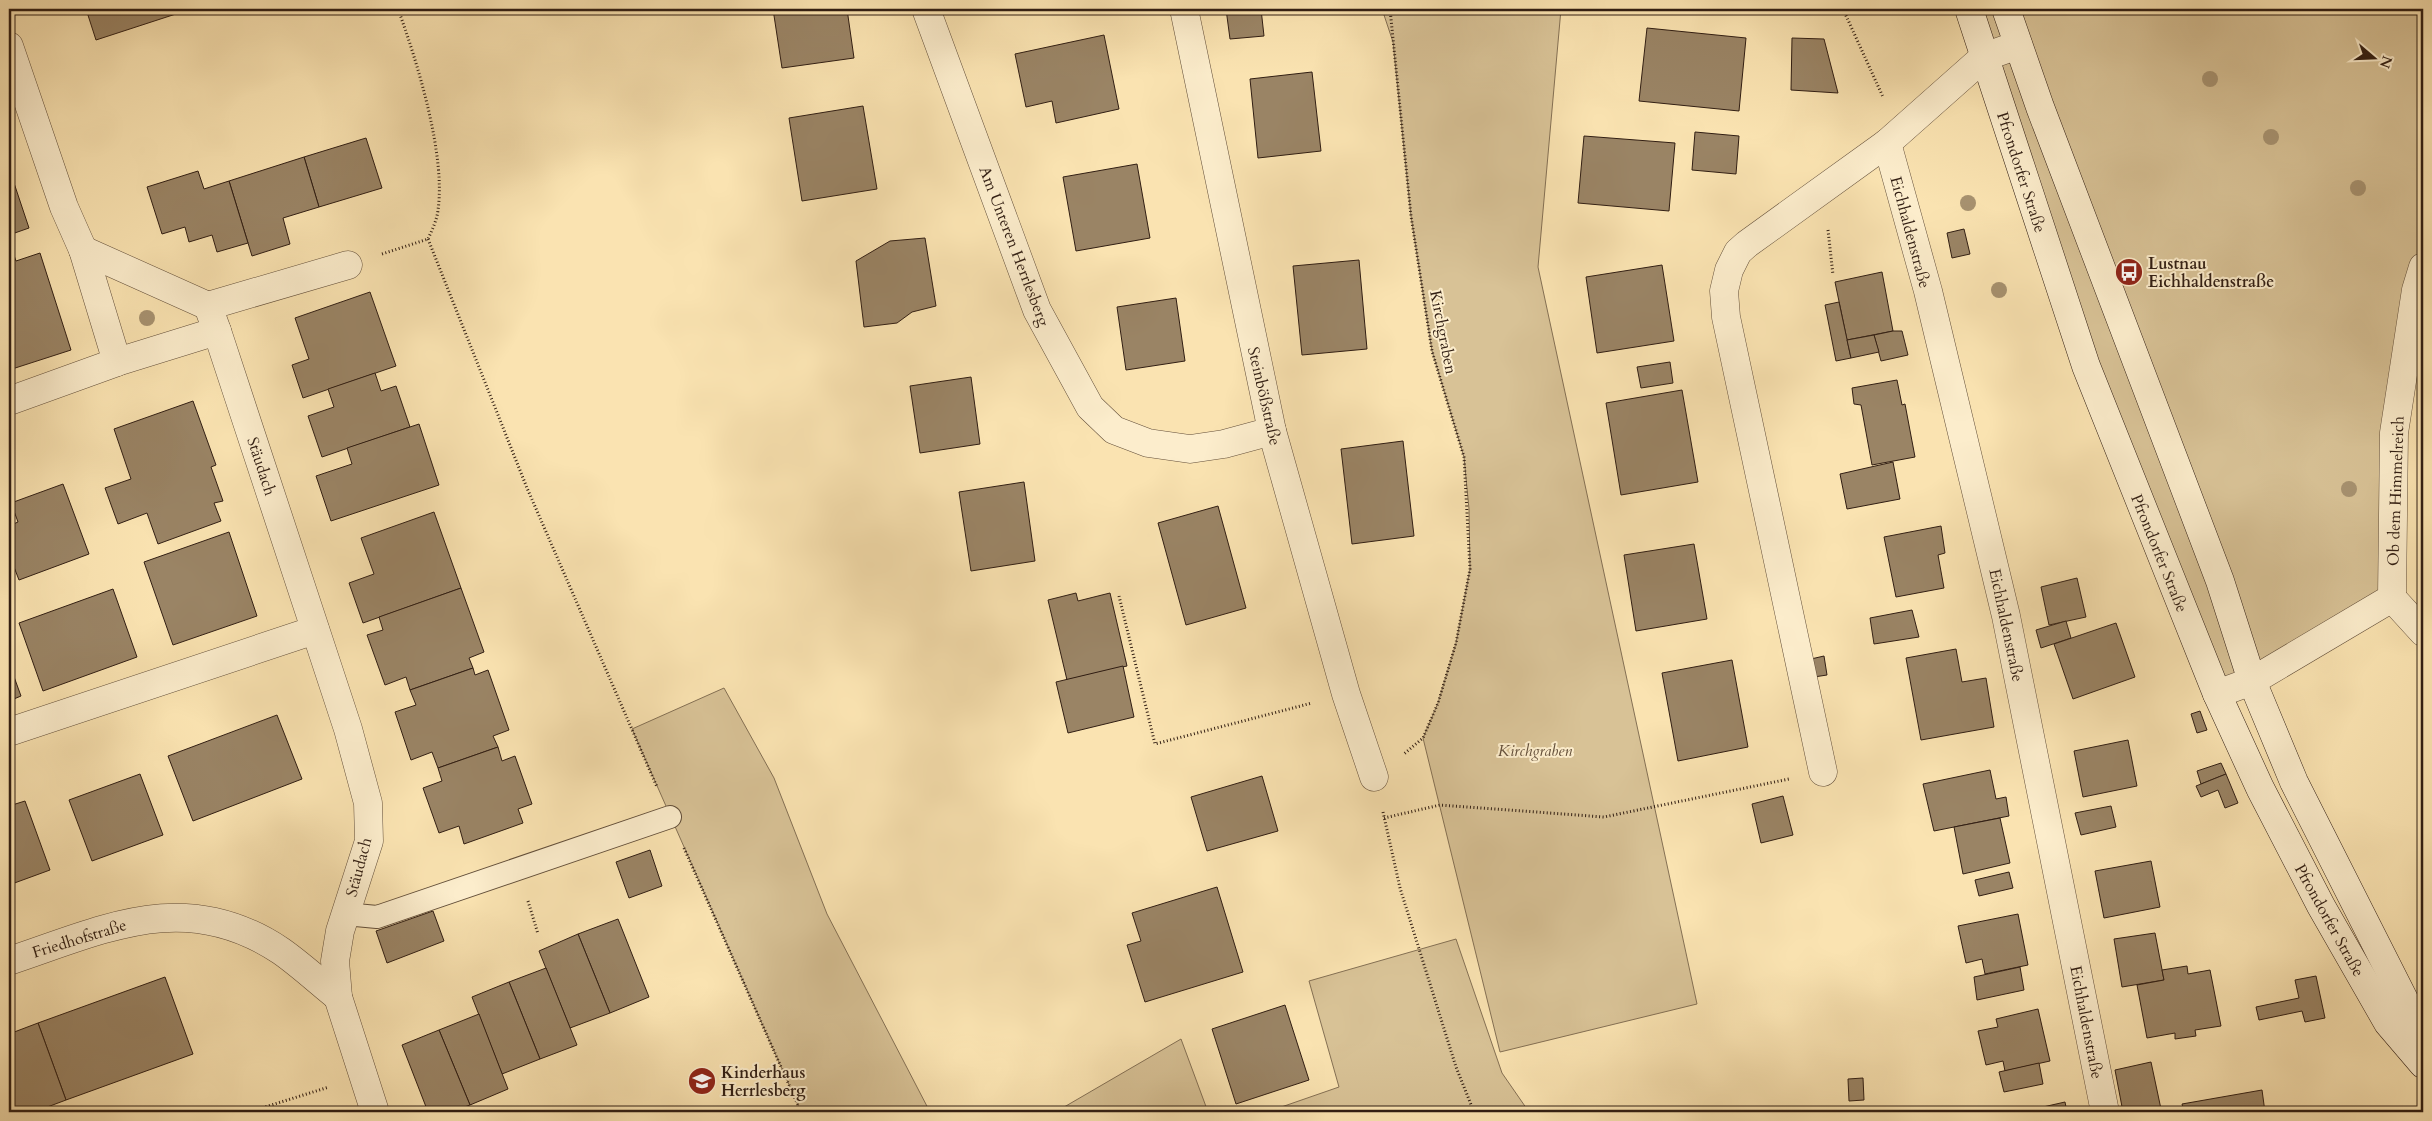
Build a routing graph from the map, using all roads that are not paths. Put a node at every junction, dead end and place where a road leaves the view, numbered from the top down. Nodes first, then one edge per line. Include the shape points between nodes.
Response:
1 (926, 9) edge
2 (1184, 9) edge
3 (1969, 9) edge
4 (2006, 9) edge
5 (2018, 45) junction
6 (9, 46) edge
7 (1984, 57) junction
8 (16, 93) edge
9 (1893, 138) junction
10 (82, 250) junction
11 (348, 265) road end
12 (2423, 267) edge
13 (208, 306) junction
14 (217, 331) junction
15 (117, 362) junction
16 (9, 401) edge
17 (1272, 431) junction
18 (2392, 598) junction
19 (315, 630) junction
20 (2423, 632) edge
21 (2252, 681) junction
22 (2217, 694) junction
23 (9, 732) edge
24 (1824, 772) road end
25 (1374, 777) road end
26 (670, 817) road end
27 (345, 914) junction
28 (9, 961) edge
29 (338, 997) junction
30 (2423, 1037) edge
31 (2423, 1064) edge
32 (375, 1112) edge
33 (2105, 1112) edge

1 - 17 street, Am Unteren Herrlesberg via 1037,310 1090,407 1114,430 1148,443 1190,449
2 - 17 street, Steinbößstraße
3 - 7 street, Pfrondorfer Straße
4 - 5 street, Pfrondorfer Straße
5 - 7 street
5 - 21 street, Pfrondorfer Straße via 2220,581
6 - 8 street
7 - 9 street
7 - 22 street, Pfrondorfer Straße via 2086,366
8 - 10 street
9 - 24 street via 1754,237 1738,252 1724,291 1733,350
9 - 33 street, Eichhaldenstraße via 2006,616
10 - 13 street
10 - 15 street
11 - 13 street
12 - 18 street, Ob dem Himmelreich via 2416,290 2394,433
13 - 14 street, Stäudach
14 - 15 street
14 - 19 street, Stäudach
15 - 16 street
17 - 25 street, Steinbößstraße via 1346,694
18 - 20 street
18 - 21 street
19 - 23 street
19 - 27 street, Stäudach via 348,729 368,804 369,841
21 - 22 street
21 - 30 street, Pfrondorfer Straße via 2294,782
22 - 31 street, Pfrondorfer Straße via 2260,788 2321,906 2388,1024
26 - 27 lane via 377,916
27 - 29 street, Stäudach via 335,961
28 - 29 street, Friedhofstraße via 98,929 129,922 176,917 208,920 236,928 281,951
29 - 32 street, Stäudach

